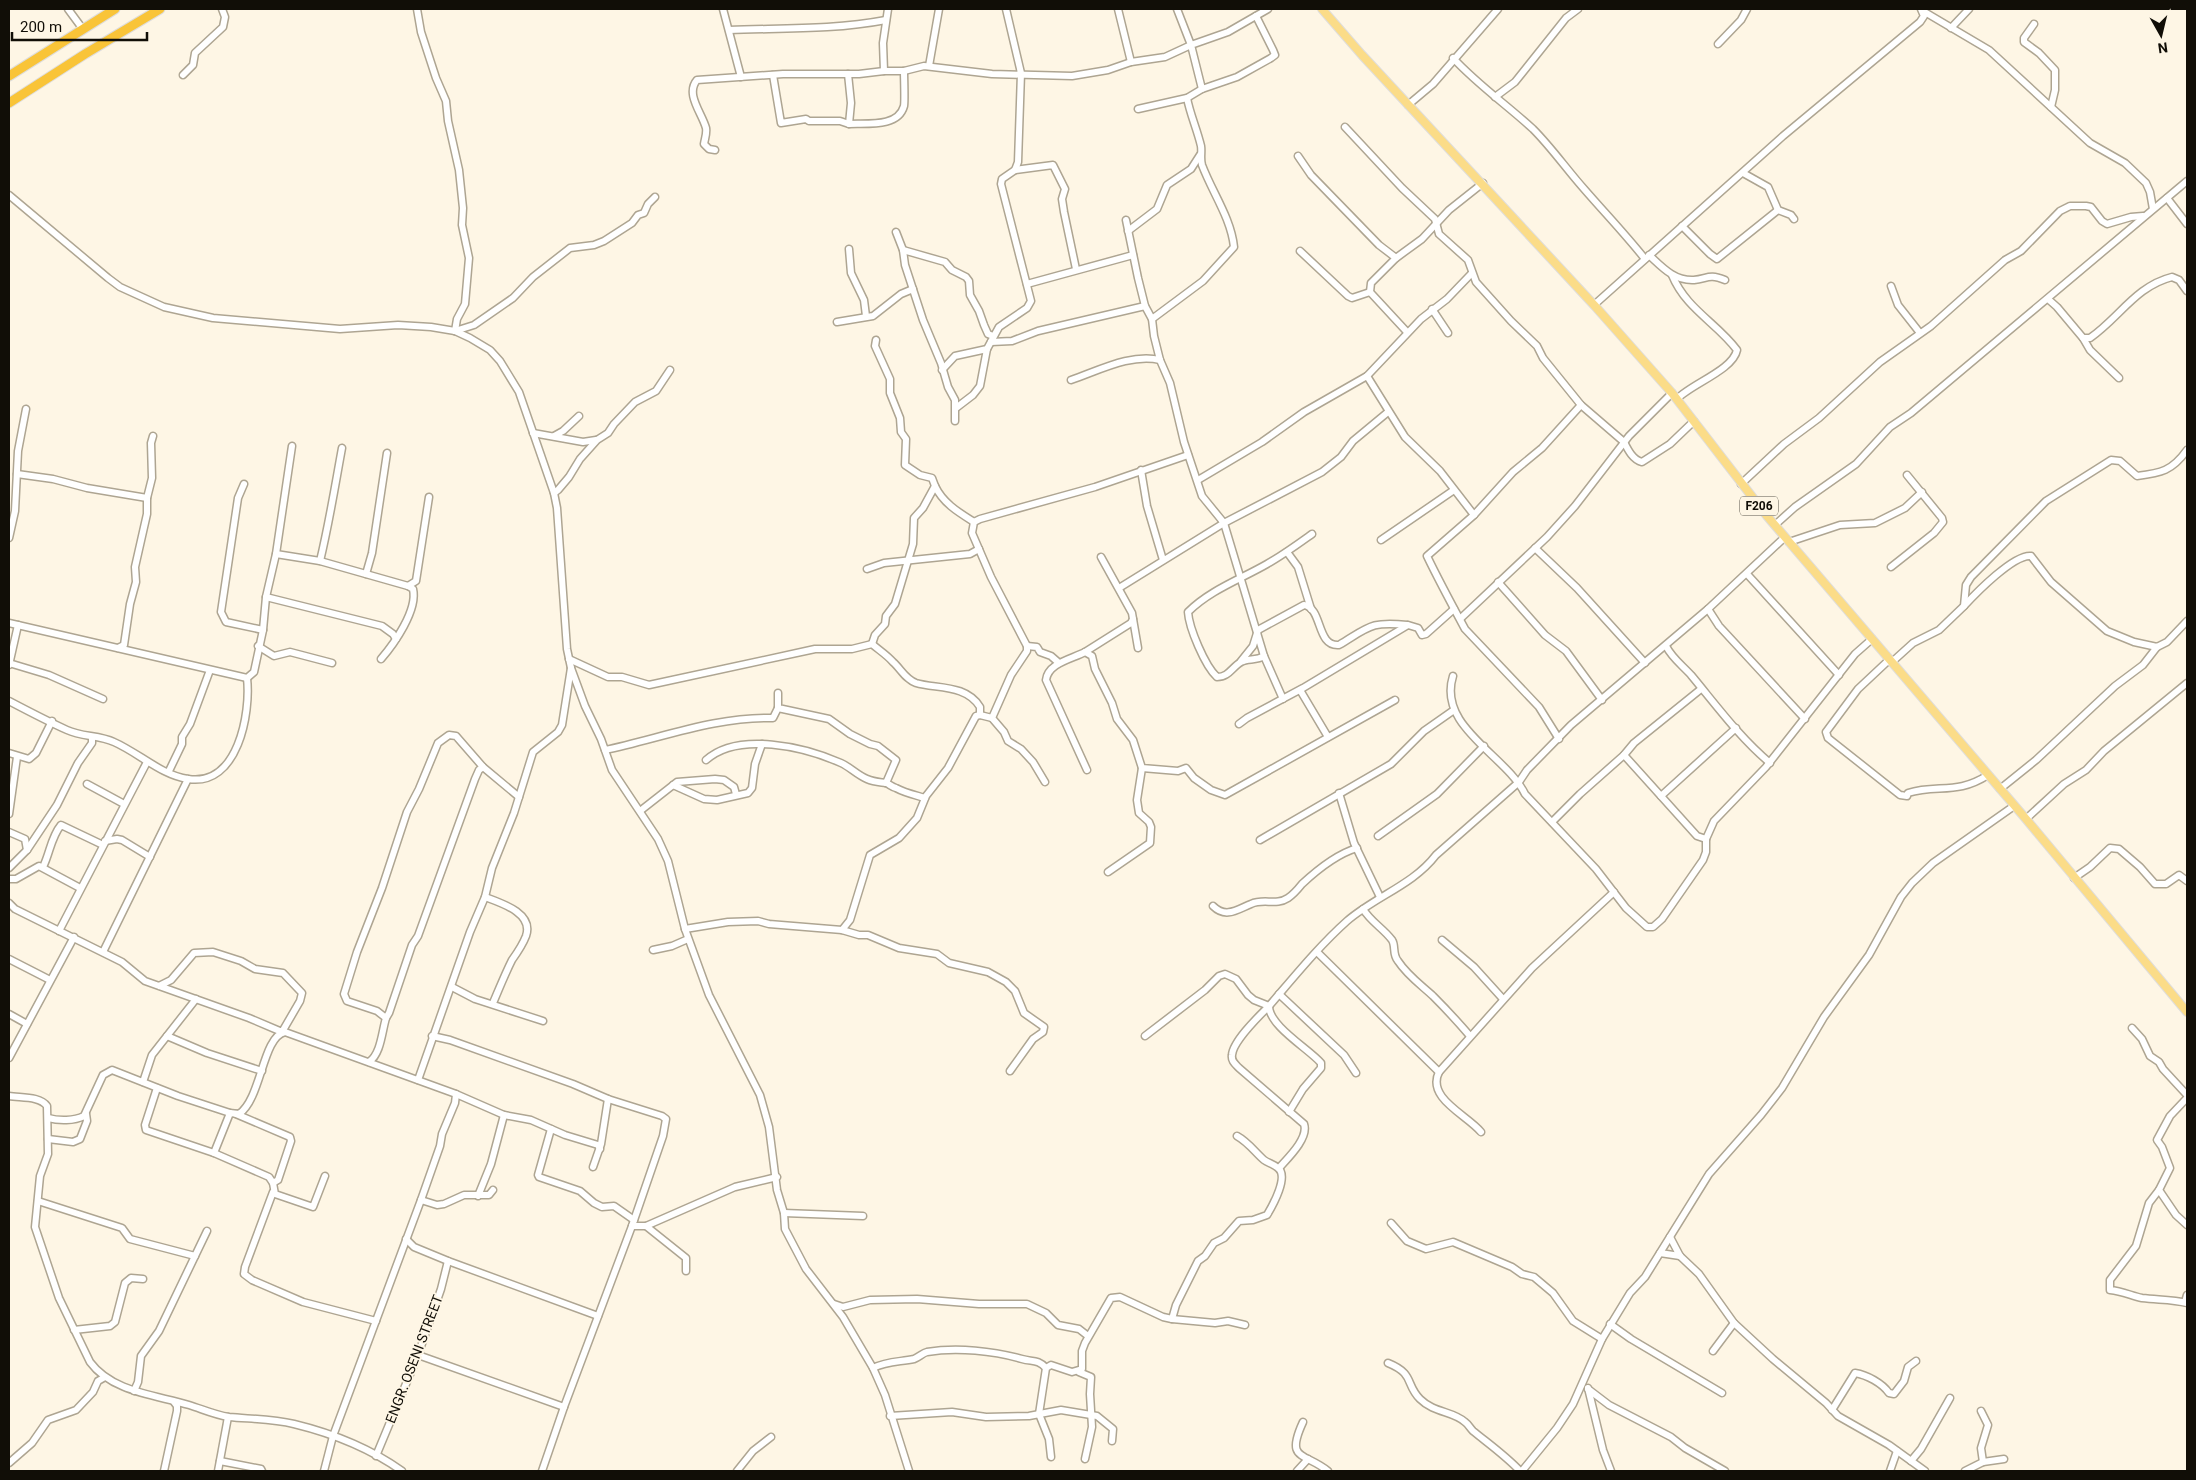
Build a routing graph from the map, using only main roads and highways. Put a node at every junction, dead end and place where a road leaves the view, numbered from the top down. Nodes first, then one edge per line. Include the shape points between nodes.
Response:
1 (115, 9) edge
2 (160, 9) edge
3 (1322, 9) edge
4 (9, 76) edge
5 (9, 103) edge
6 (2187, 1012) edge

1 - 4 highway
2 - 5 highway
3 - 6 main road, F206 via 1674,396 1774,525

